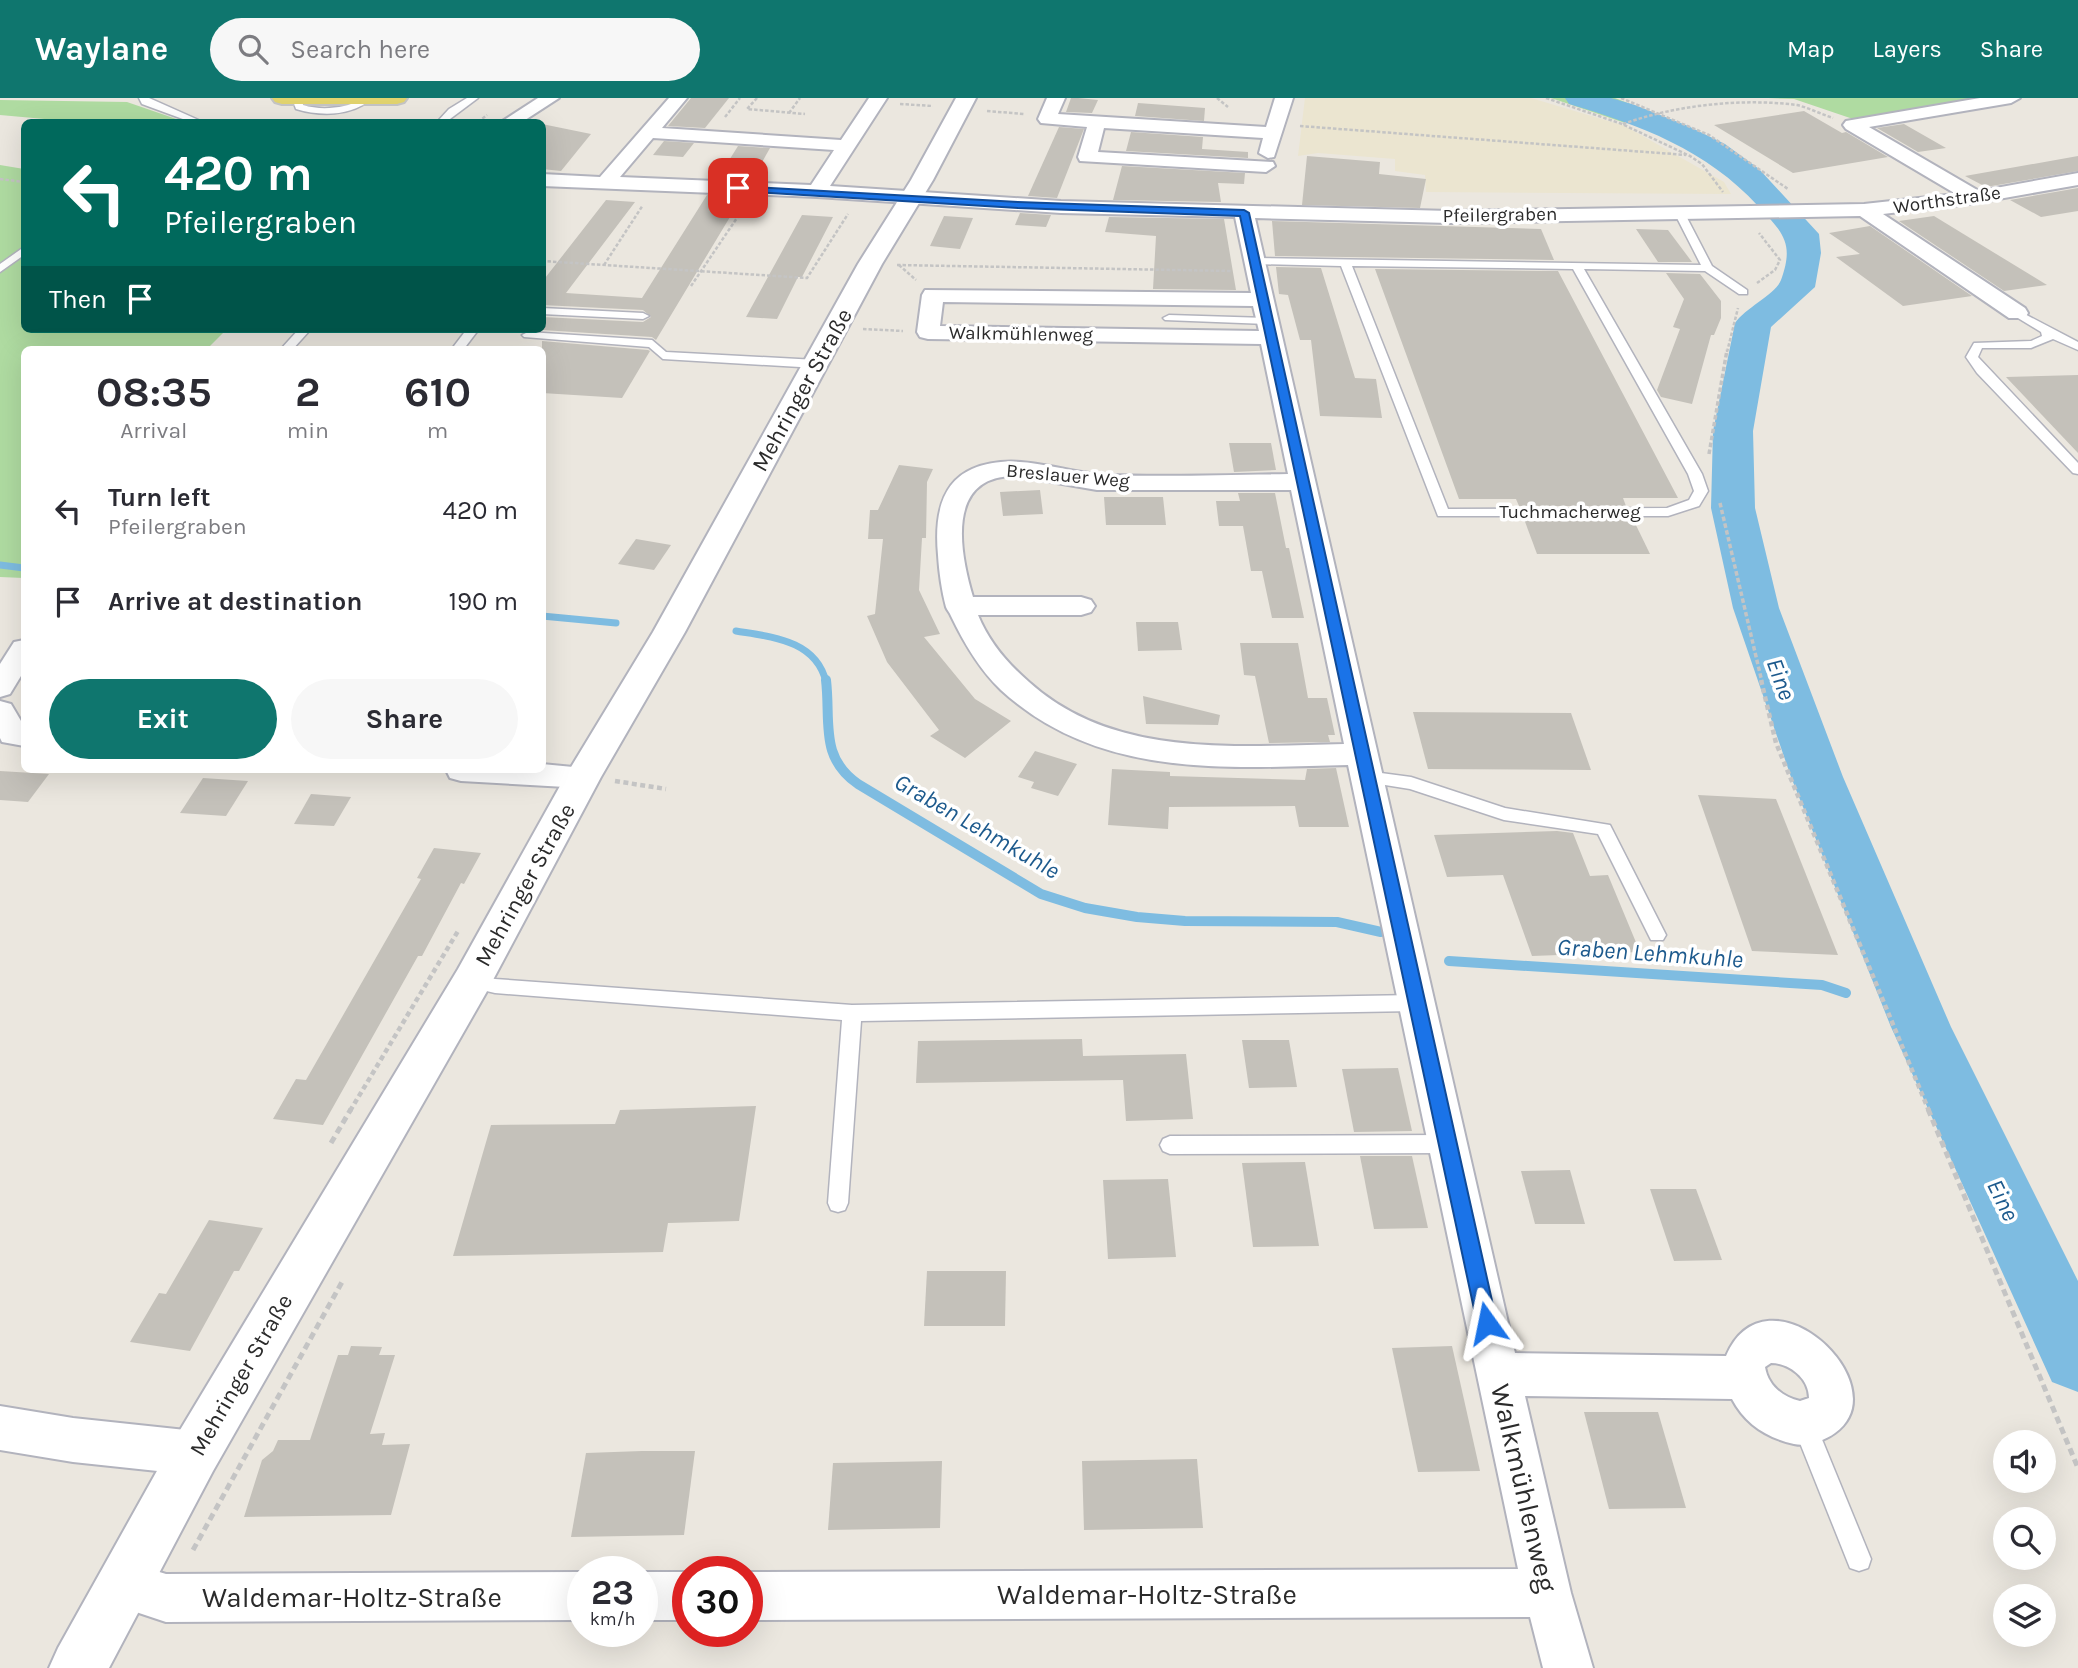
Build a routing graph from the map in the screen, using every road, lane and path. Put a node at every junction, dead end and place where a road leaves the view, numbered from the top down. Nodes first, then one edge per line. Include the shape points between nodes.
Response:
1 (144, 98) edge
2 (282, 98) edge
3 (297, 98) edge
4 (311, 98) edge
5 (397, 98) edge
6 (473, 98) edge
7 (550, 98) edge
8 (678, 98) edge
9 (757, 98) edge
10 (800, 98) edge
11 (877, 98) edge
12 (966, 98) edge
13 (1056, 98) edge
14 (1217, 98) edge
15 (1284, 98) edge
16 (1546, 98) edge
17 (1621, 98) edge
18 (2011, 98) edge
19 (366, 99) edge
20 (1227, 107) dead end
21 (1655, 111) junction
22 (789, 113) junction
23 (805, 114) dead end
24 (189, 119) edge
25 (444, 119) edge
26 (515, 119) edge
27 (1097, 121) junction
28 (1622, 124) junction
29 (1852, 125) junction
30 (1275, 129) junction
31 (648, 132) junction
32 (848, 146) junction
33 (1690, 156) junction
34 (1266, 166) junction
35 (0, 179) edge
36 (2078, 179) edge
37 (546, 180) edge
38 (21, 182) edge
39 (605, 183) junction
40 (817, 191) junction
41 (649, 195) dead end
42 (1976, 197) junction
43 (911, 198) junction
44 (750, 199) dead end
45 (854, 205) dead end
46 (1864, 210) junction
47 (1816, 211) junction
48 (1742, 212) junction
49 (1251, 213) junction
50 (1680, 214) junction
51 (21, 252) edge
52 (546, 261) edge
53 (1345, 261) junction
54 (604, 265) junction
55 (892, 265) dead end
56 (899, 265) junction
57 (1577, 266) junction
58 (1708, 268) junction
59 (0, 269) edge
60 (701, 271) junction
61 (691, 286) dead end
62 (924, 288) dead end
63 (1743, 292) junction
64 (1263, 298) junction
65 (546, 311) edge
66 (2017, 313) joint
67 (643, 316) dead end
68 (1169, 318) dead end
69 (837, 328) junction
70 (2047, 331) junction
71 (928, 332) junction
72 (302, 333) edge
73 (528, 335) dead end
74 (290, 346) edge
75 (2078, 346) edge
76 (817, 364) junction
77 (1709, 457) dead end
78 (2078, 470) edge
79 (1303, 482) junction
80 (1718, 498) dead end
81 (959, 606) junction
82 (1081, 606) dead end
83 (0, 643) edge
84 (21, 646) edge
85 (21, 655) edge
86 (1, 708) edge
87 (21, 736) edge
88 (1364, 765) junction
89 (513, 773) edge
90 (583, 777) junction
91 (666, 789) dead end
92 (1657, 935) dead end
93 (472, 981) junction
94 (1415, 1003) junction
95 (852, 1013) junction
96 (1170, 1144) dead end
97 (1447, 1144) junction
98 (838, 1203) dead end
99 (1498, 1374) junction
100 (1744, 1378) junction
101 (288, 1379) dead end
102 (1804, 1423) junction
103 (0, 1428) edge
104 (195, 1453) junction
105 (2078, 1468) edge
106 (1859, 1559) dead end
107 (144, 1591) junction
108 (1547, 1593) junction
109 (763, 1595) edge
110 (567, 1596) edge
111 (78, 1668) edge
112 (1568, 1668) edge

1 - 24 lane
2 - 3 main road
3 - 4 main road
3 - 19 lane via 299,107 326,110 346,109
4 - 19 main road
5 - 19 main road
6 - 25 lane
7 - 26 street
8 - 31 street
9 - 22 path via 747,109
10 - 22 path
11 - 32 street
12 - 43 main road, Mehringer Straße
13 - 27 street via 1047,119
14 - 20 path
15 - 30 street
16 - 28 path
17 - 21 path
18 - 29 street
21 - 28 path
21 - 29 path via 1727,100 1793,104
21 - 47 path via 1709,135
22 - 23 path
27 - 30 street
27 - 34 street via 1087,157
28 - 33 path
29 - 42 street
30 - 33 path
30 - 34 street
31 - 32 street
31 - 39 street
32 - 40 street
33 - 48 path
34 - 49 street
35 - 38 path
36 - 42 street, Worthstraße
37 - 39 street, Pfeilergraben
39 - 40 street, Pfeilergraben
40 - 43 street, Pfeilergraben
41 - 54 path
42 - 46 street, Worthstraße
43 - 49 street, Pfeilergraben
43 - 69 main road, Mehringer Straße
44 - 60 path
45 - 60 path via 807,278
46 - 47 street, Worthstraße
46 - 66 street
47 - 48 street, Worthstraße
48 - 50 street, Pfeilergraben
48 - 63 path via 1780,260 1775,270
49 - 50 street, Pfeilergraben
49 - 64 street, Walkmühlenweg
50 - 58 lane
51 - 59 lane
52 - 54 path
53 - 57 lane
53 - 57 lane, Tuchmacherweg via 1443,513 1668,512 1694,503 1701,491 1695,474
53 - 64 lane
54 - 60 path
55 - 56 path
56 - 62 path
56 - 64 path
57 - 58 lane
58 - 63 lane
60 - 61 path
63 - 77 path via 1729,340
64 - 68 lane
64 - 71 street, Walkmühlenweg
64 - 71 street, Walkmühlenweg via 933,295
64 - 79 street, Walkmühlenweg
65 - 67 lane
66 - 70 lane
69 - 71 path
69 - 76 main road, Mehringer Straße
70 - 75 lane
70 - 78 lane via 2048,338 2032,345 1978,345 1972,357
72 - 74 lane
73 - 76 lane via 652,344 663,355
76 - 90 main road, Mehringer Straße
79 - 81 street, Breslauer Weg via 1107,483 1009,467 983,473 962,484 952,500 951,554
79 - 88 street, Walkmühlenweg
80 - 105 path via 1776,743
81 - 82 street
81 - 88 street, Breslauer Weg via 981,651 1018,693 1072,727 1139,748
83 - 84 street
85 - 86 street
86 - 87 street via 13,735
88 - 92 lane via 1504,814 1604,829
88 - 94 street, Walkmühlenweg
89 - 90 street
90 - 91 path
90 - 93 main road, Mehringer Straße
93 - 95 lane
93 - 104 main road, Mehringer Straße
94 - 95 lane
94 - 97 street, Walkmühlenweg
95 - 98 lane
96 - 97 lane
97 - 99 street, Walkmühlenweg
99 - 100 street
99 - 108 street, Walkmühlenweg
100 - 102 street via 1760,1405 1789,1422
100 - 102 street via 1746,1354 1754,1346 1778,1342 1806,1353 1826,1376 1830,1402 1817,1420
101 - 107 path
102 - 106 lane
103 - 104 street
104 - 107 main road, Mehringer Straße
107 - 110 street, Waldemar-Holtz-Straße
107 - 111 main road, Mehringer Straße
108 - 109 street, Waldemar-Holtz-Straße
108 - 112 street, Walkmühlenweg

